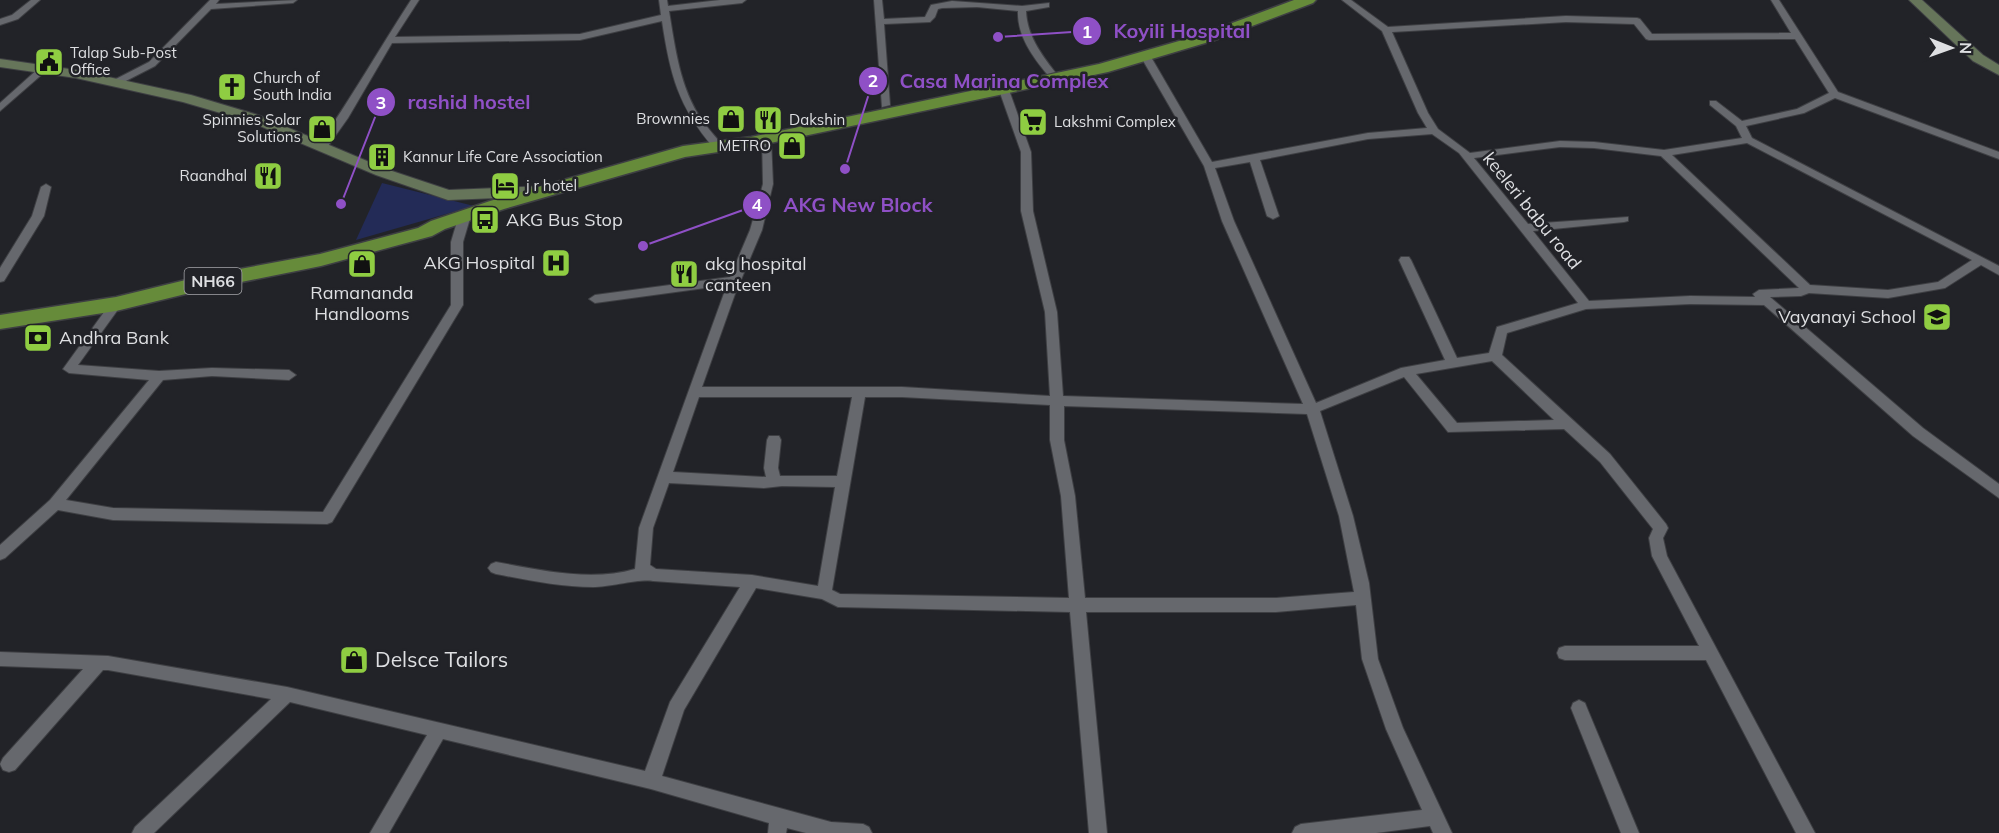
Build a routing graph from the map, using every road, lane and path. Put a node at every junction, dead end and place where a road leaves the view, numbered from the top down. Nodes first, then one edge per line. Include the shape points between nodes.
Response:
1 (36, 0) edge
2 (293, 0) edge
3 (416, 0) edge
4 (742, 0) edge
5 (878, 0) edge
6 (1286, 0) edge
7 (1308, 0) edge
8 (1346, 0) edge
9 (1775, 0) edge
10 (1915, 0) edge
11 (212, 3) edge
12 (1046, 5) dead end
13 (665, 9) edge
14 (1022, 9) junction
15 (0, 22) edge
16 (880, 22) junction
17 (1386, 30) junction
18 (1797, 36) junction
19 (388, 40) junction
20 (1146, 57) junction
21 (0, 63) edge
22 (42, 70) junction
23 (1999, 71) edge
24 (1050, 72) junction
25 (115, 83) junction
26 (1004, 90) junction
27 (1834, 94) junction
28 (1713, 103) dead end
29 (885, 105) junction
30 (0, 108) edge
31 (1740, 124) junction
32 (1434, 131) junction
33 (1748, 140) junction
34 (742, 142) junction
35 (322, 147) junction
36 (1664, 153) junction
37 (1467, 156) junction
38 (1999, 156) edge
39 (1254, 158) junction
40 (1209, 166) junction
41 (46, 187) dead end
42 (548, 191) junction
43 (1273, 216) dead end
44 (462, 217) junction
45 (1623, 219) dead end
46 (1526, 228) junction
47 (1405, 260) dead end
48 (1981, 260) junction
49 (1999, 271) edge
50 (0, 278) edge
51 (202, 278) junction
52 (735, 280) junction
53 (1808, 289) junction
54 (596, 299) dead end
55 (1767, 301) junction
56 (116, 304) junction
57 (1586, 305) junction
58 (0, 311) edge
59 (0, 322) edge
60 (1495, 356) junction
61 (1454, 363) junction
62 (1406, 371) junction
63 (289, 375) dead end
64 (159, 376) junction
65 (694, 392) junction
66 (859, 392) junction
67 (1058, 401) junction
68 (1312, 409) junction
69 (1567, 424) junction
70 (774, 440) dead end
71 (664, 477) junction
72 (774, 482) junction
73 (842, 482) junction
74 (1999, 492) edge
75 (55, 504) junction
76 (3, 547) edge
77 (496, 568) dead end
78 (648, 572) junction
79 (752, 581) junction
80 (824, 593) junction
81 (1362, 598) junction
82 (1077, 605) junction
83 (1565, 653) dead end
84 (1710, 653) junction
85 (0, 659) edge
86 (99, 663) junction
87 (288, 694) junction
88 (1579, 708) dead end
89 (438, 731) junction
90 (9, 764) dead end
91 (651, 781) junction
92 (778, 825) edge
93 (1439, 825) edge
94 (141, 833) edge
95 (379, 833) edge
96 (863, 833) edge
97 (1098, 833) edge
98 (1301, 833) edge
99 (1630, 833) edge
100 (1806, 833) edge

1 - 15 street via 15,17
2 - 11 street
3 - 19 street
4 - 13 street
5 - 16 street
6 - 24 highway via 1174,40
7 - 20 highway
8 - 17 street, keeleri babu road
9 - 18 street
10 - 23 main road via 1978,58
11 - 25 street via 152,64
12 - 14 street
13 - 19 street via 580,37
13 - 34 street via 670,44 687,101 697,120
14 - 16 street via 980,3 941,4 934,7 927,20
14 - 24 street via 1028,39
16 - 29 street
17 - 18 street via 1566,18 1637,21 1649,37
17 - 32 street, keeleri babu road
18 - 27 street
19 - 35 street via 344,118
20 - 26 highway
20 - 40 street
21 - 22 main road
22 - 25 main road
22 - 30 street
24 - 29 highway
25 - 35 main road via 253,118
26 - 34 highway
26 - 67 street via 1026,152 1027,211 1051,312
27 - 31 street via 1822,103 1791,114
27 - 38 street
28 - 31 street
29 - 34 highway
31 - 33 street
32 - 37 street, keeleri babu road
32 - 39 street via 1368,136
33 - 36 street
33 - 48 street
34 - 42 highway via 683,152
34 - 52 street via 768,184 756,230
35 - 42 main road via 447,195
36 - 37 street via 1560,144
36 - 53 street
37 - 46 street, keeleri babu road
39 - 40 street
39 - 43 street
40 - 68 street via 1228,221
41 - 50 street via 38,216
42 - 44 highway
44 - 51 highway, NH66 via 321,260
44 - 75 street via 457,242 457,305 327,518 113,514
45 - 46 street
46 - 57 street, keeleri babu road
47 - 61 street
48 - 49 street
48 - 53 street via 1941,285 1930,287 1888,294
51 - 56 highway, NH66
51 - 58 highway, NH66
52 - 54 street
52 - 65 street
53 - 55 street via 1759,294
55 - 57 street
55 - 74 street via 1918,432
56 - 59 highway, NH66
56 - 64 street via 69,369
57 - 60 street via 1501,330
60 - 61 street
60 - 69 street
61 - 62 street
62 - 68 street
62 - 69 street via 1454,428
63 - 64 street via 212,372
64 - 75 street
65 - 66 street
65 - 71 street
66 - 67 street
66 - 73 street
67 - 68 street
67 - 82 street via 1057,440 1068,496
68 - 81 street via 1346,516
69 - 84 street via 1605,458 1660,528 1656,538 1660,556
70 - 72 street
71 - 72 street
71 - 78 street via 646,528 642,568
72 - 73 street
73 - 80 street
75 - 76 street
77 - 78 street via 567,579 623,580
78 - 79 street
79 - 80 street
79 - 91 street via 676,707
80 - 82 street via 838,600
81 - 82 street via 1276,605
81 - 93 street via 1370,659 1395,729
82 - 97 street
83 - 84 street
84 - 100 street
85 - 86 street
86 - 87 street
86 - 90 street
87 - 89 street
87 - 94 street
88 - 99 street
89 - 91 street
89 - 95 street
91 - 92 street
92 - 96 street
93 - 98 street

